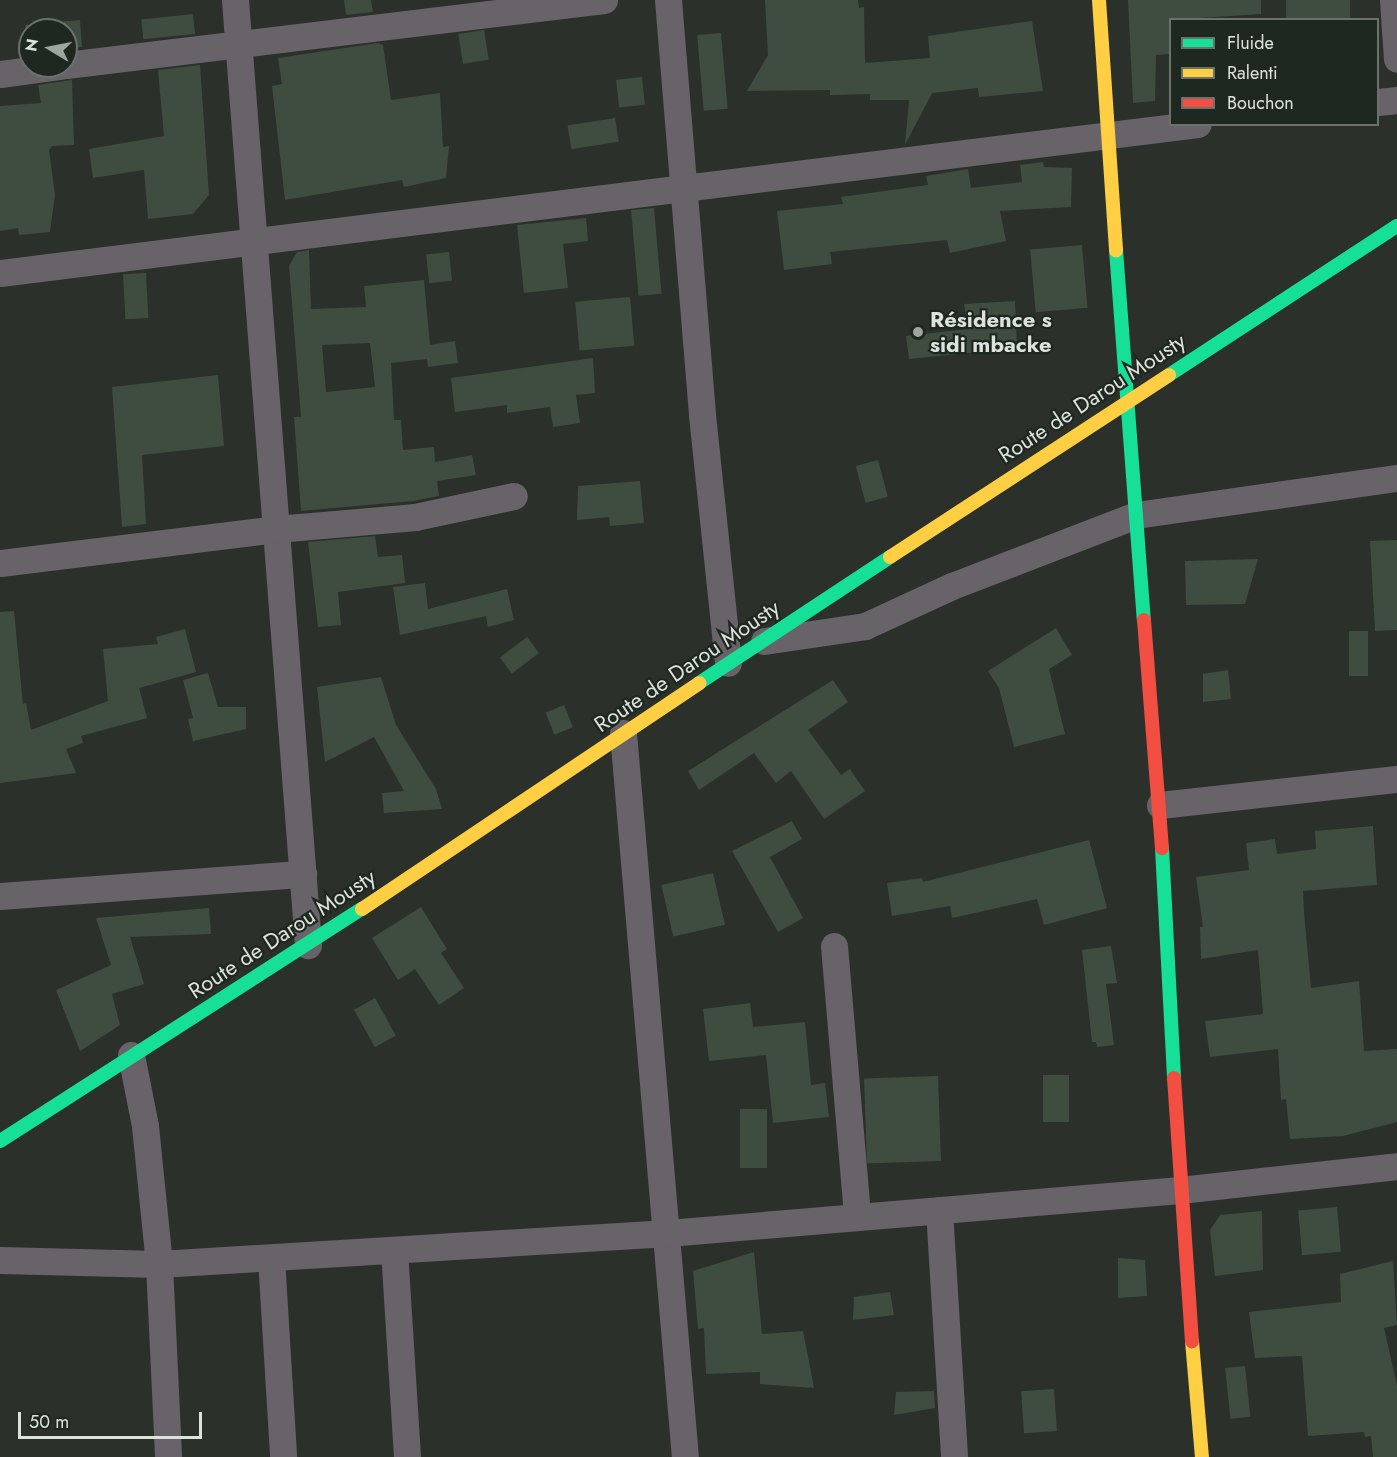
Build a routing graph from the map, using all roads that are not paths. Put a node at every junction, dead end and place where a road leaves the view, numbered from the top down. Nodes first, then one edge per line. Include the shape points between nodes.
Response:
1 (235, 0) edge
2 (604, 0) edge
3 (668, 0) edge
4 (1099, 0) edge
5 (1393, 0) edge
6 (238, 42) junction
7 (1397, 59) edge
8 (78, 63) edge
9 (18, 72) edge
10 (0, 74) edge
11 (1397, 100) edge
12 (1379, 102) edge
13 (1182, 126) edge
14 (1110, 135) junction
15 (682, 189) junction
16 (1397, 226) edge
17 (254, 242) junction
18 (0, 273) edge
19 (1126, 400) junction
20 (1397, 478) edge
21 (514, 496) dead end
22 (1136, 515) junction
23 (276, 529) junction
24 (0, 563) edge
25 (760, 642) junction
26 (728, 663) junction
27 (623, 733) junction
28 (1397, 779) edge
29 (1160, 805) junction
30 (303, 874) junction
31 (0, 896) edge
32 (308, 945) junction
33 (834, 946) dead end
34 (131, 1055) junction
35 (0, 1142) edge
36 (1397, 1167) edge
37 (1180, 1190) junction
38 (939, 1210) junction
39 (856, 1216) junction
40 (668, 1233) junction
41 (394, 1250) junction
42 (271, 1258) junction
43 (0, 1260) edge
44 (159, 1264) junction
45 (168, 1457) edge
46 (283, 1457) edge
47 (407, 1457) edge
48 (685, 1457) edge
49 (954, 1457) edge
50 (1202, 1457) edge

1 - 6 street
2 - 6 street
3 - 15 street
4 - 14 main road
5 - 7 street
6 - 8 street
6 - 17 street
9 - 10 street
11 - 12 street
13 - 14 street
14 - 15 street
14 - 19 main road
15 - 17 street
15 - 26 street
16 - 19 main road, Route de Darou Mousty
17 - 18 street
17 - 23 street
19 - 22 main road
19 - 25 main road, Route de Darou Mousty
20 - 22 street
21 - 23 street via 415,517
22 - 25 street via 952,586 865,626
22 - 29 main road
23 - 24 street
23 - 30 street
25 - 26 main road, Route de Darou Mousty
26 - 27 main road, Route de Darou Mousty
27 - 32 main road, Route de Darou Mousty
27 - 40 street
28 - 29 street
29 - 37 main road
30 - 31 street
30 - 32 street
32 - 34 main road, Route de Darou Mousty
33 - 39 street
34 - 35 main road, Route de Darou Mousty
34 - 44 street via 145,1126
36 - 37 street
37 - 38 street
37 - 50 main road
38 - 39 street
38 - 49 street
39 - 40 street
40 - 41 street
40 - 48 street
41 - 42 street
41 - 47 street
42 - 44 street
42 - 46 street
43 - 44 street
44 - 45 street

